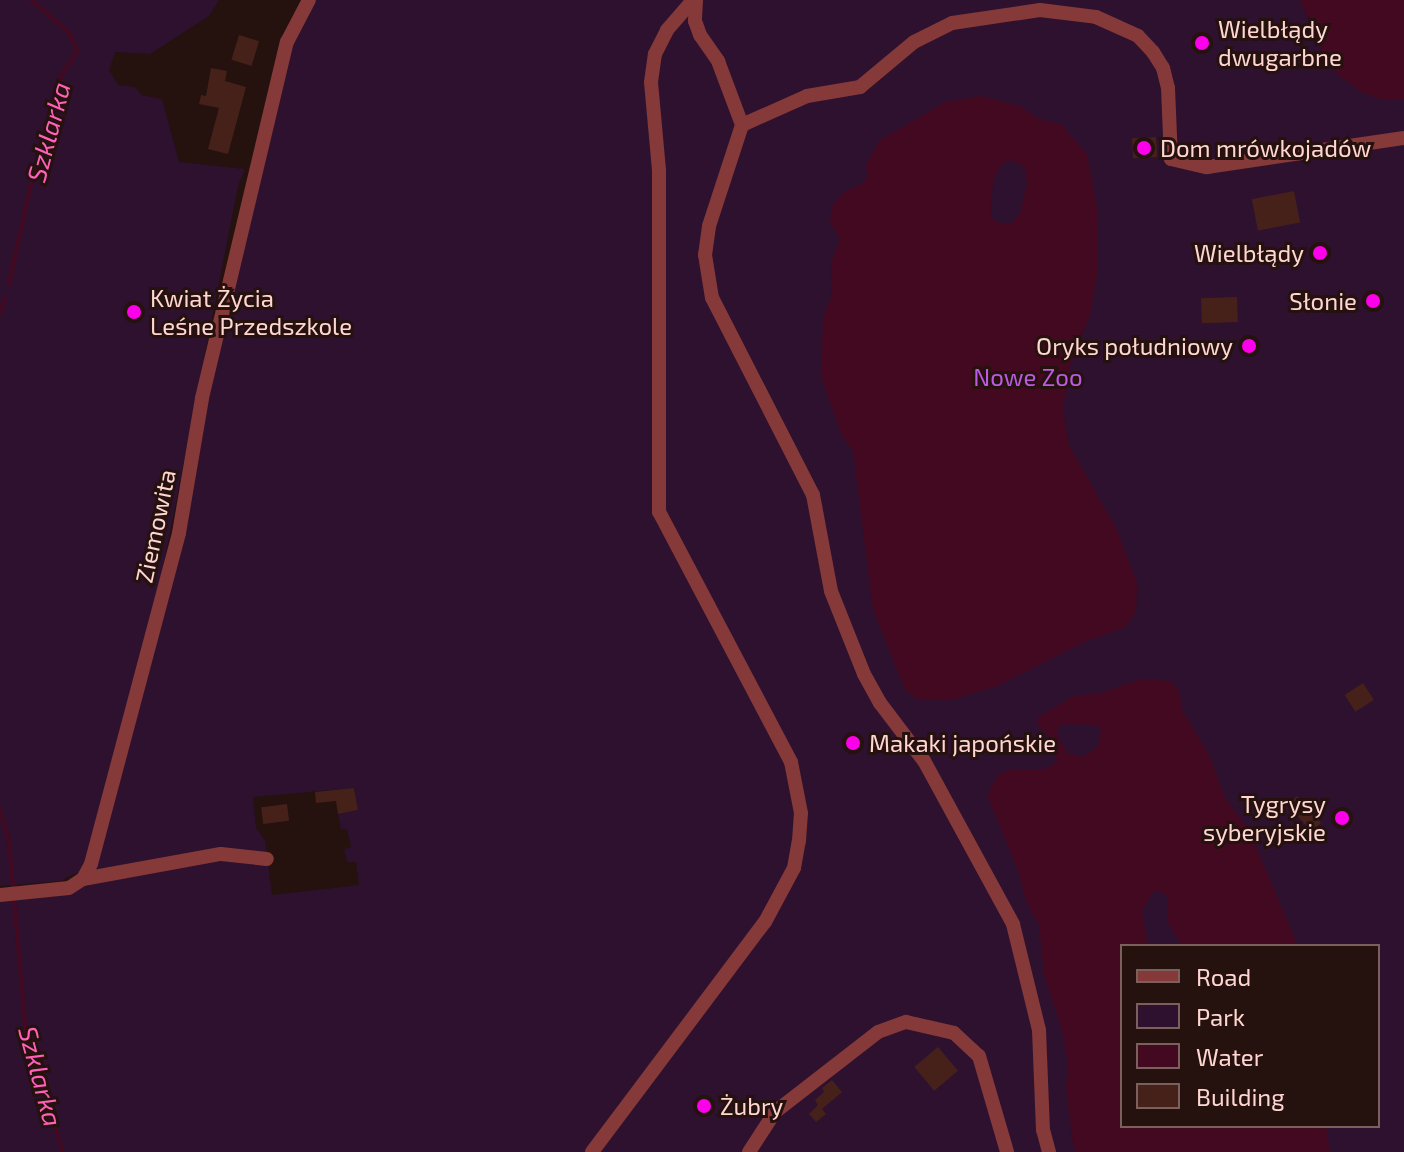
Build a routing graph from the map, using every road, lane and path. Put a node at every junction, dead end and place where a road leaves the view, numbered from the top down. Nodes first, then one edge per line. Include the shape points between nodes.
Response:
1 (309, 0) edge
2 (694, 0) edge
3 (667, 30) junction
4 (700, 35) junction
5 (742, 125) junction
6 (1404, 138) edge
7 (267, 859) dead end
8 (83, 879) junction
9 (0, 895) edge
10 (592, 1152) edge
11 (749, 1152) edge
12 (1007, 1152) edge
13 (1049, 1152) edge

1 - 8 street, Ziemowita via 287,42 202,398 179,533
2 - 3 street
2 - 4 street
3 - 4 street
3 - 10 street via 655,54 651,82 659,170 659,512 791,762 800,827 794,868 781,897
4 - 5 street via 718,61
5 - 6 street via 807,96 860,87 914,42 941,27 1040,10 1096,17 1138,36 1153,52 1168,88 1171,159 1207,167
5 - 13 street via 709,226 705,255 712,298 813,495 831,591 864,674 924,761 1013,924 1039,1030 1043,1130
7 - 8 street via 221,854
8 - 9 street via 69,888
11 - 12 street via 786,1102 878,1032 906,1022 948,1030 979,1056

